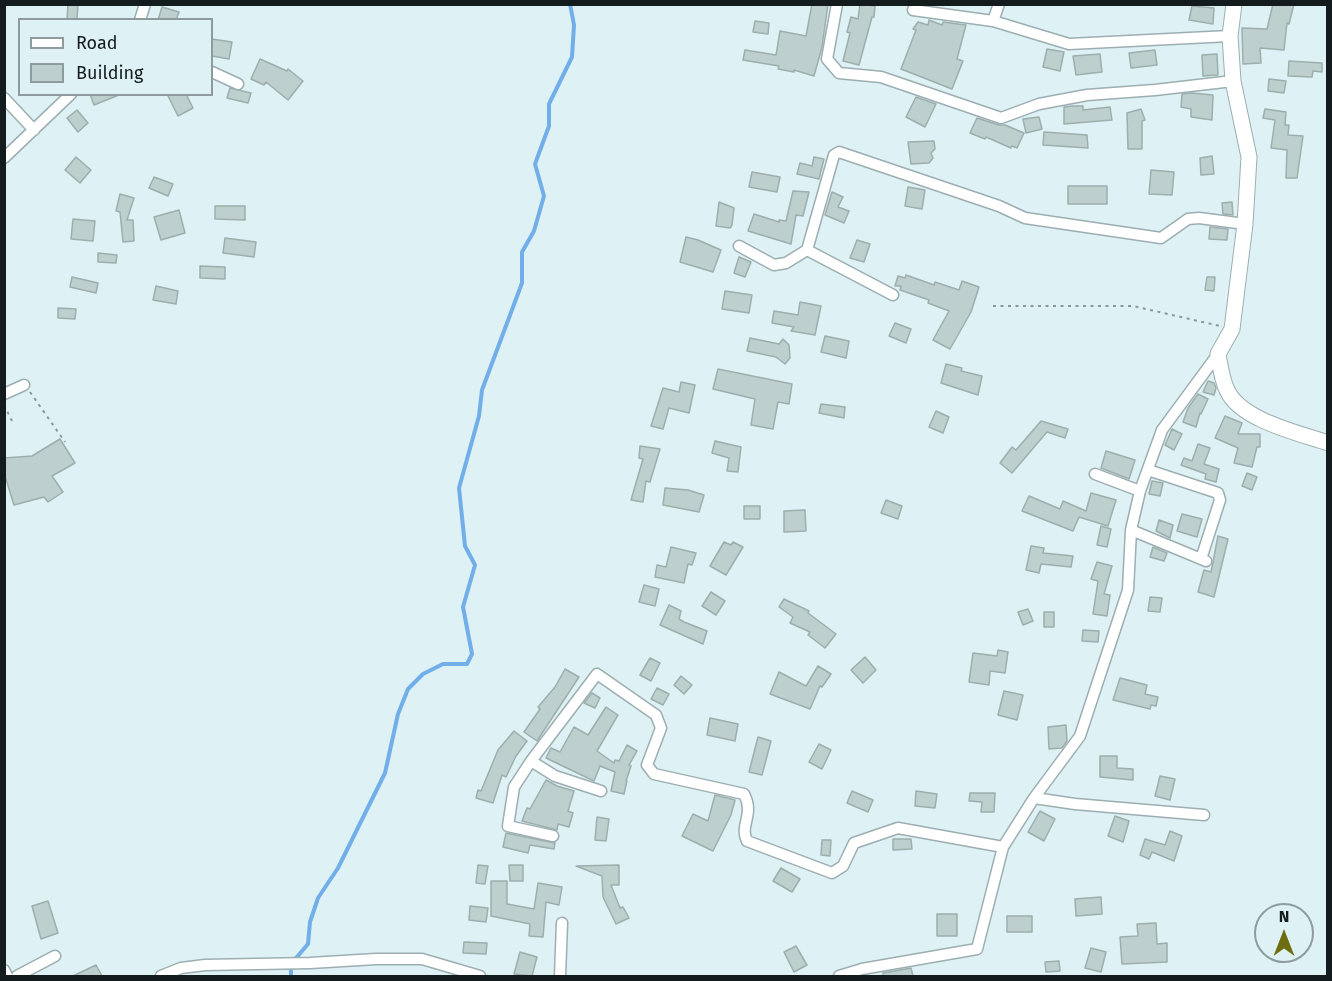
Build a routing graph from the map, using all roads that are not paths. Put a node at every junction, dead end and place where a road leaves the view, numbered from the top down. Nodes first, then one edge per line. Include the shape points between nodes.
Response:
1 (837, 4) edge
2 (960, 4) edge
3 (999, 4) edge
4 (1234, 4) edge
5 (913, 10) dead end
6 (956, 16) junction
7 (993, 21) junction
8 (1230, 36) junction
9 (213, 72) edge
10 (1233, 81) junction
11 (238, 84) dead end
12 (69, 96) edge
13 (4, 98) edge
14 (34, 130) junction
15 (4, 158) edge
16 (1245, 224) junction
17 (739, 246) dead end
18 (807, 250) junction
19 (893, 295) dead end
20 (1218, 354) junction
21 (24, 385) road end
22 (4, 393) edge
23 (1328, 443) edge
24 (1148, 470) junction
25 (1095, 474) dead end
26 (1140, 491) junction
27 (1131, 530) junction
28 (531, 761) junction
29 (601, 791) dead end
30 (1034, 798) junction
31 (1204, 815) dead end
32 (553, 836) dead end
33 (1003, 847) junction
34 (562, 923) dead end
35 (55, 956) dead end
36 (4, 970) edge
37 (7, 976) edge
38 (17, 976) edge
39 (161, 976) edge
40 (480, 976) edge
41 (560, 976) edge
42 (839, 976) edge

1 - 10 street via 827,59 839,73 881,77 1001,118 1087,95
2 - 6 street
3 - 7 street
4 - 8 street
5 - 6 street
6 - 7 street
7 - 8 street via 1069,44
8 - 10 street
9 - 11 street
10 - 16 street via 1249,157
12 - 14 street
13 - 14 street
14 - 15 street
16 - 18 street via 1188,219 1161,238 1025,218 839,152 834,155
16 - 20 street via 1232,329
17 - 18 street via 774,265 786,263
18 - 19 street
20 - 23 street via 1226,390 1233,400 1260,420
20 - 24 street via 1162,430
21 - 22 street
24 - 26 street
24 - 27 street via 1218,493 1220,500 1204,560
25 - 26 street
26 - 27 street
27 - 30 street via 1128,590 1080,736
28 - 29 street via 555,776
28 - 32 street via 513,787 508,826
28 - 33 street via 597,674 656,715 662,728 647,765 654,774 744,794 749,805 744,835 747,841 832,873 843,866 854,843 898,828
30 - 31 street
30 - 33 street
33 - 42 street via 977,949
34 - 41 street
35 - 38 street
36 - 37 street
39 - 40 street via 205,964 376,959 423,959

